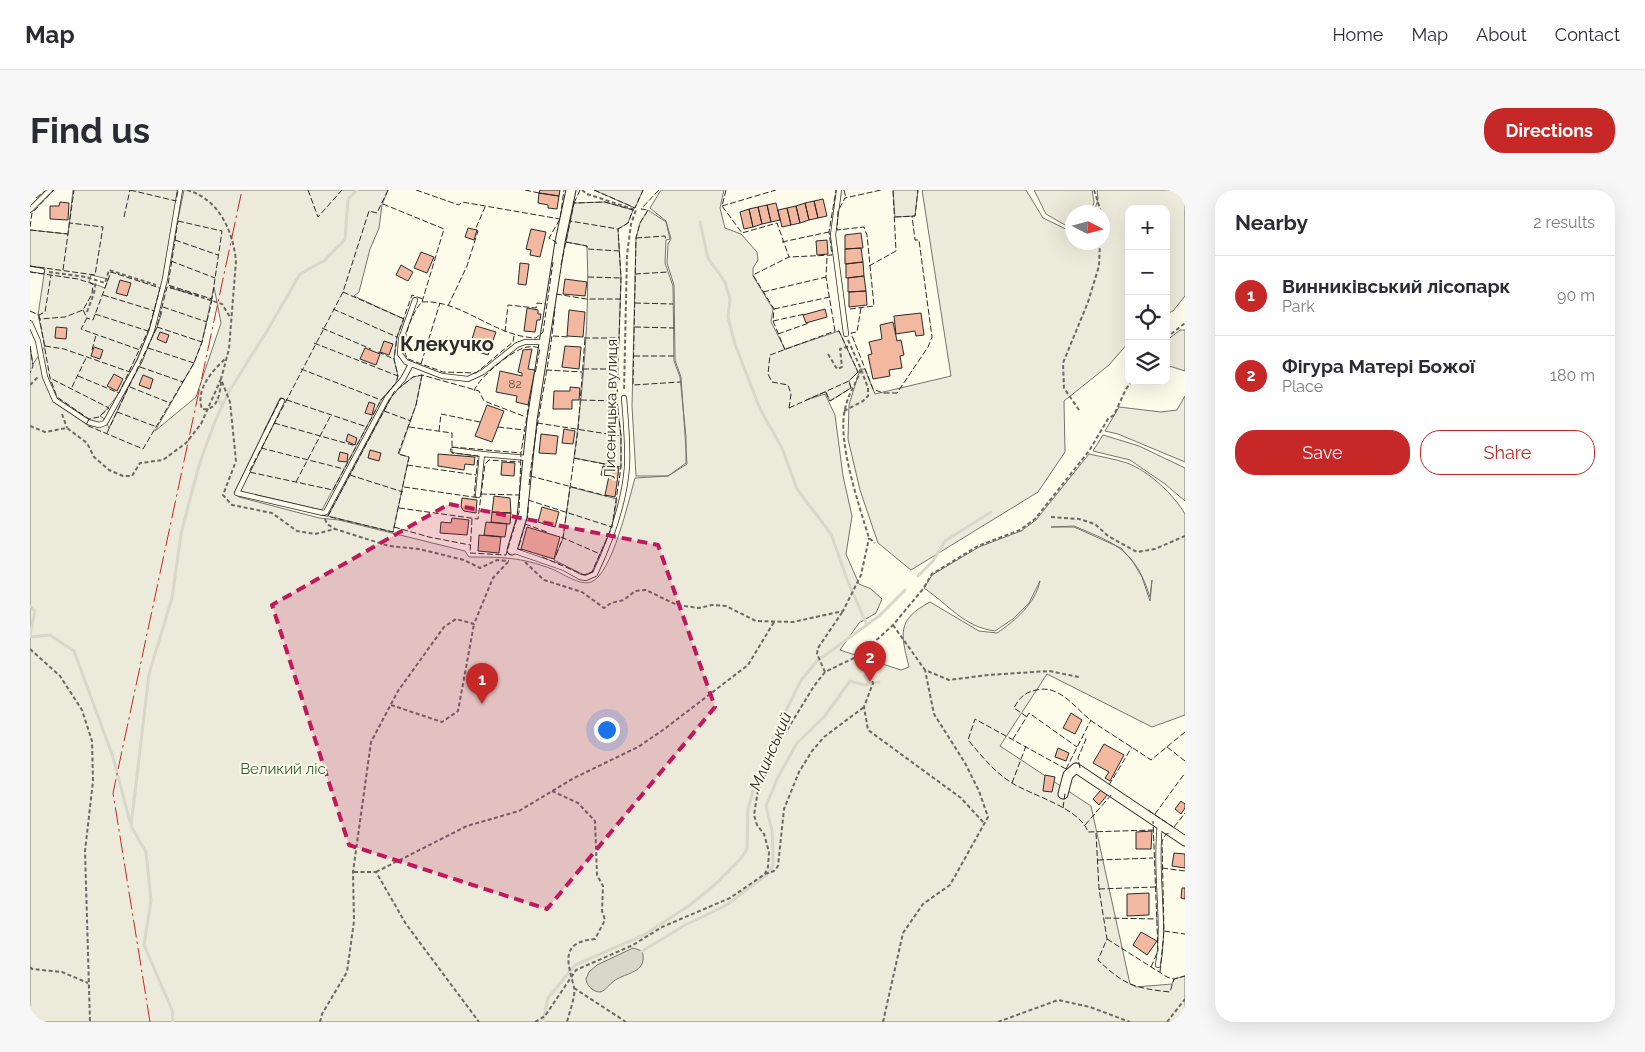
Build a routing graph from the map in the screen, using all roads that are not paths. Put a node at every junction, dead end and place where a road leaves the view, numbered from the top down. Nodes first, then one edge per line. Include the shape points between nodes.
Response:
1 (50, 190) edge
2 (571, 190) edge
3 (839, 190) edge
4 (180, 191) edge
5 (30, 210) edge
6 (30, 269) edge
7 (42, 271) road end
8 (415, 300) dead end
9 (30, 323) edge
10 (846, 334) road end
11 (546, 342) junction
12 (410, 364) junction
13 (624, 398) road end
14 (282, 401) dead end
15 (453, 450) dead end
16 (482, 454) junction
17 (526, 458) junction
18 (478, 495) dead end
19 (512, 550) joint
20 (1063, 794) dead end
21 (1161, 824) junction
22 (1185, 841) edge
23 (1158, 965) dead end

1 - 5 lane
2 - 11 street
3 - 10 lane via 833,235
4 - 9 lane via 152,330 140,360 105,423 95,425 60,405 51,395 38,341
6 - 7 lane
8 - 12 lane via 399,349 402,359
11 - 12 lane via 517,345 483,372 468,379 442,376
11 - 17 street
12 - 14 lane via 403,379 387,398 323,513 237,494
13 - 19 lane, Лисеницька вулиця via 627,467 624,488 617,519 595,574 580,577
15 - 16 lane
16 - 17 lane
16 - 18 lane
17 - 19 street via 522,517
20 - 21 street via 1068,775 1076,768
21 - 22 street
21 - 23 lane

